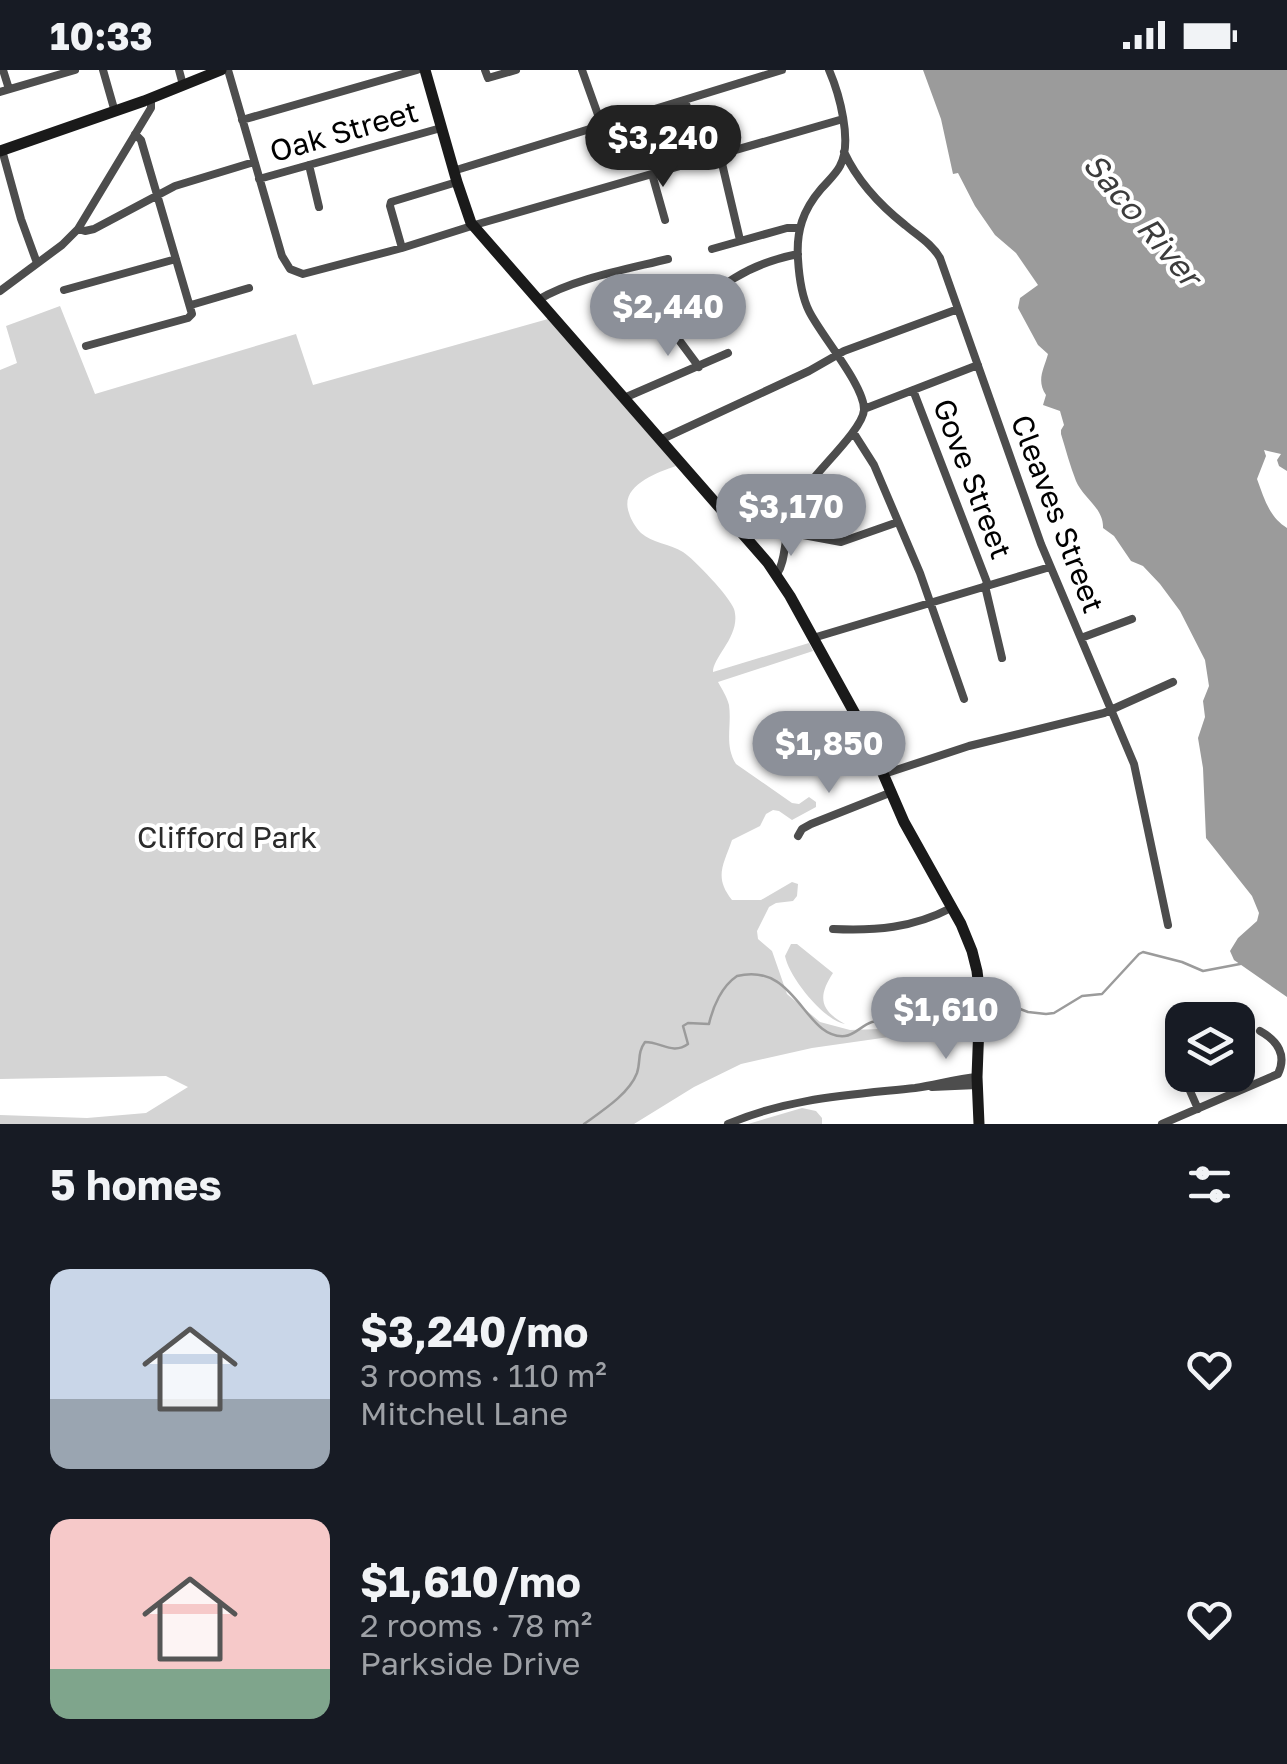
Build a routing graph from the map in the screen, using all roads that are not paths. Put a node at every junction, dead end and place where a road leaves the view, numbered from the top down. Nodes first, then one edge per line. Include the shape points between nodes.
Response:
1 (3, 70) edge
2 (75, 70) edge
3 (103, 70) edge
4 (179, 70) edge
5 (224, 70) edge
6 (417, 70) edge
7 (425, 70) edge
8 (516, 70) edge
9 (582, 70) edge
10 (782, 70) edge
11 (829, 70) edge
12 (486, 74) edge
13 (184, 85) junction
14 (4, 91) edge
15 (151, 98) junction
16 (685, 100) junction
17 (115, 112) junction
18 (843, 119) junction
19 (242, 120) junction
20 (602, 126) junction
21 (441, 128) junction
22 (135, 134) junction
23 (1, 151) edge
24 (844, 152) junction
25 (720, 154) junction
26 (702, 159) junction
27 (254, 162) junction
28 (309, 165) junction
29 (652, 174) junction
30 (455, 177) junction
31 (260, 180) junction
32 (156, 196) junction
33 (320, 207) dead end
34 (665, 220) dead end
35 (472, 225) junction
36 (799, 228) junction
37 (78, 229) junction
38 (740, 240) junction
39 (402, 248) junction
40 (712, 249) dead end
41 (798, 254) junction
42 (176, 259) junction
43 (668, 260) dead end
44 (37, 262) junction
45 (250, 288) dead end
46 (64, 290) dead end
47 (0, 291) edge
48 (538, 300) junction
49 (653, 305) dead end
50 (190, 306) junction
51 (958, 309) junction
52 (671, 330) junction
53 (86, 346) dead end
54 (728, 353) dead end
55 (837, 355) junction
56 (978, 365) junction
57 (698, 367) junction
58 (914, 390) junction
59 (624, 398) junction
60 (864, 409) junction
61 (853, 432) junction
62 (660, 440) junction
63 (898, 522) junction
64 (787, 532) junction
65 (1050, 566) junction
66 (776, 574) junction
67 (987, 585) junction
68 (932, 601) junction
69 (1132, 619) dead end
70 (813, 638) junction
71 (1080, 638) junction
72 (1002, 658) dead end
73 (1172, 682) dead end
74 (964, 699) dead end
75 (1111, 710) junction
76 (884, 774) junction
77 (892, 792) junction
78 (798, 836) dead end
79 (951, 908) junction
80 (1168, 924) dead end
81 (833, 929) dead end
82 (1260, 1031) dead end
83 (977, 1081) junction
84 (1190, 1092) edge
85 (1198, 1109) junction
86 (728, 1124) edge
87 (979, 1124) edge
88 (1162, 1124) edge

1 - 14 street
2 - 14 street
3 - 17 street
4 - 13 street
5 - 13 main road
5 - 19 street
6 - 19 street
7 - 21 main road
8 - 12 street
9 - 20 street
10 - 16 street
11 - 18 street
13 - 15 main road
15 - 17 main road
15 - 22 street
16 - 20 street
16 - 26 street
17 - 23 main road
18 - 24 street
18 - 25 street
19 - 27 street
20 - 30 street
21 - 28 street, Oak Street
21 - 30 main road
22 - 32 street
22 - 37 street
23 - 44 street
24 - 36 street
24 - 51 street, Cleaves Street via 879,201 938,254
25 - 26 street
25 - 38 street
26 - 29 street
27 - 31 street
27 - 32 street, Oak Street
28 - 31 street, Oak Street
28 - 33 street
29 - 34 street
29 - 35 street
30 - 35 main road
30 - 39 street via 391,202
31 - 39 street via 282,256 293,271 308,274
32 - 37 street, Oak Street via 94,229
32 - 42 street
35 - 39 street
35 - 48 main road
36 - 38 street
36 - 41 street
37 - 44 street
38 - 40 street
41 - 52 street via 729,279
41 - 55 street via 807,306
42 - 46 street
42 - 50 street
43 - 48 street
44 - 47 street
45 - 50 street
48 - 59 main road
49 - 52 street
50 - 53 street via 188,318
51 - 55 street
51 - 56 street, Cleaves Street
52 - 57 street
54 - 57 street
55 - 60 street
55 - 62 street
56 - 58 street
56 - 65 street, Cleaves Street
57 - 59 street
58 - 60 street
58 - 67 street, Gove Street
59 - 62 main road
60 - 61 street
61 - 63 street
61 - 64 street via 810,482
62 - 66 main road
63 - 64 street via 842,542
63 - 68 street
64 - 66 street
65 - 67 street
65 - 71 street, Cleaves Street
66 - 70 main road
67 - 68 street
67 - 72 street, Gove Street
68 - 70 street
68 - 74 street
69 - 71 street
70 - 76 main road
71 - 75 street, Cleaves Street
73 - 75 street
75 - 76 street
75 - 80 street, Cleaves Street via 1137,776
76 - 77 main road
77 - 78 street via 811,824
77 - 79 main road
79 - 81 street via 873,931
79 - 83 main road via 978,971
82 - 85 street via 1280,1050 1278,1074
83 - 86 street via 799,1102
83 - 87 main road
84 - 85 street
85 - 88 street

